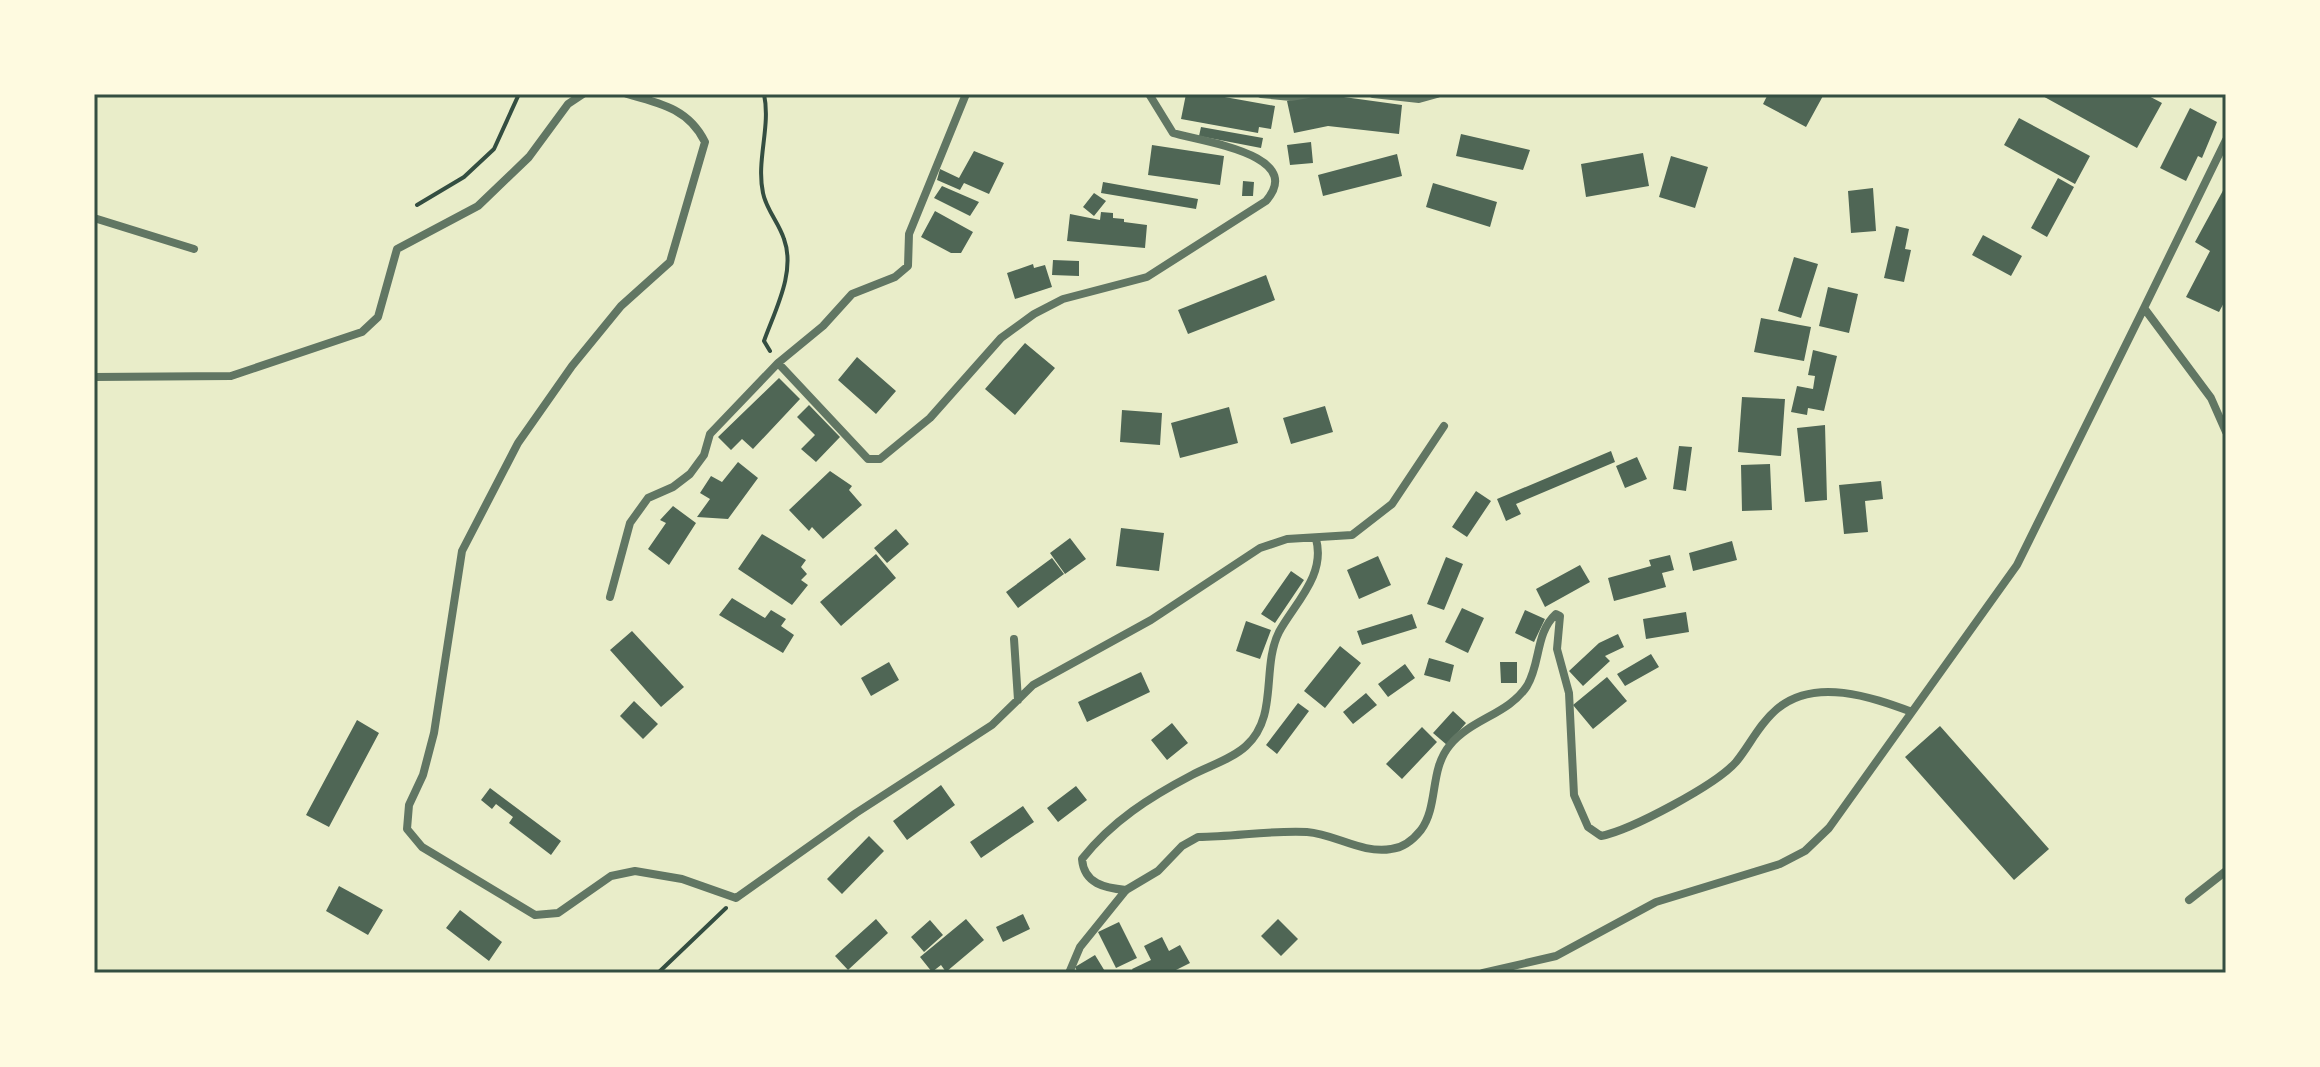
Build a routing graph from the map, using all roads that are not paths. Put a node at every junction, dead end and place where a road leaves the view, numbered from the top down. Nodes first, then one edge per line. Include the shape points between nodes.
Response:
1 (583, 94) edge
2 (627, 94) edge
3 (966, 94) edge
4 (1149, 94) edge
5 (1261, 94) edge
6 (1308, 94) edge
7 (1373, 94) edge
8 (1437, 94) edge
9 (2226, 140) edge
10 (94, 218) edge
11 (194, 249) dead end
12 (2144, 308) junction
13 (778, 363) junction
14 (94, 377) edge
15 (1444, 426) dead end
16 (2226, 432) edge
17 (1316, 539) junction
18 (610, 597) dead end
19 (1014, 639) dead end
20 (1018, 700) junction
21 (1912, 712) junction
22 (2226, 871) edge
23 (1126, 890) junction
24 (2189, 900) dead end
25 (1069, 973) edge
26 (1483, 973) edge

1 - 14 street via 568,104 529,157 478,206 397,249 378,317 362,332 231,376
2 - 20 street via 686,114 705,142 678,242 670,262 621,306 518,443 462,551 434,733 409,805 407,829 422,847 535,915 558,913 611,876 635,871 682,879 736,898 992,725
3 - 13 street via 909,234 908,266 895,277 852,294
4 - 13 street via 1173,133 1258,158 1273,168 1276,189 1266,201 1147,277 1063,299 1034,314 1001,338 930,418 880,459 868,459
5 - 6 street
7 - 8 street via 1419,99
9 - 12 street
10 - 11 street
12 - 16 street via 2211,398
12 - 21 street via 2017,565
13 - 18 street via 710,434 704,455 690,474 648,498 630,523
15 - 17 street via 1392,504 1352,535
17 - 20 street via 1287,539 1260,548 1139,628 1033,685
17 - 23 street via 1320,550 1313,579 1271,648 1265,717 1246,746 1132,811 1104,831 1082,859 1091,881
19 - 20 street
21 - 23 street via 1870,696 1793,697 1761,725 1734,765 1624,831 1601,836 1588,827 1574,795 1571,708 1557,649 1556,614 1543,630 1528,684 1517,698 1471,725 1450,745 1436,773 1422,829 1409,843 1390,850 1370,848 1309,832 1198,837
21 - 26 street via 1829,828 1805,851 1755,874 1656,902 1556,956
22 - 24 street
23 - 25 street via 1080,947

